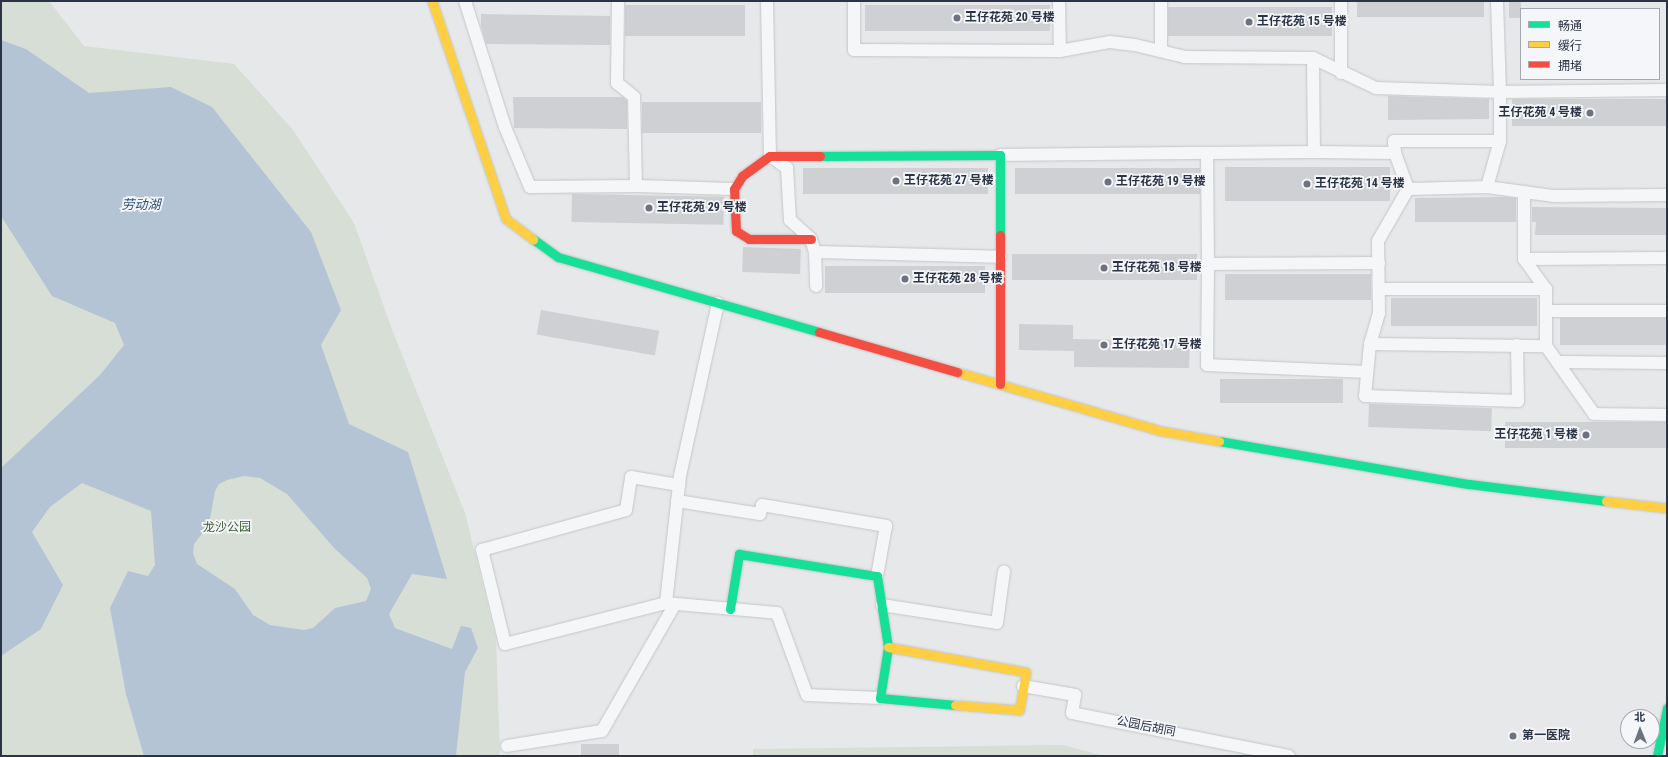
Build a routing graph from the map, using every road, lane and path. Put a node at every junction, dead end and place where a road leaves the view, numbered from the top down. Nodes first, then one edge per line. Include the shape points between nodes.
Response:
1 (432, 1) edge
2 (465, 1) edge
3 (618, 1) edge
4 (766, 1) edge
5 (854, 1) edge
6 (1060, 1) edge
7 (1161, 1) edge
8 (1341, 1) edge
9 (1497, 1) edge
10 (1060, 51) junction
11 (1161, 51) junction
12 (1313, 58) junction
13 (1341, 73) junction
14 (1667, 90) edge
15 (1500, 92) junction
16 (1500, 141) junction
17 (1314, 152) junction
18 (1207, 153) junction
19 (1394, 153) junction
20 (1000, 155) junction
21 (770, 156) junction
22 (636, 186) junction
23 (1487, 187) junction
24 (734, 189) junction
25 (1408, 189) junction
26 (1524, 192) junction
27 (1667, 195) edge
28 (811, 239) junction
29 (815, 252) junction
30 (1000, 257) junction
31 (1667, 258) edge
32 (1524, 259) junction
33 (1379, 263) junction
34 (1208, 264) junction
35 (816, 286) dead end
36 (1546, 288) junction
37 (1379, 289) junction
38 (718, 303) junction
39 (1546, 311) junction
40 (1667, 311) edge
41 (1370, 344) junction
42 (1518, 345) junction
43 (1546, 346) junction
44 (1559, 362) junction
45 (1667, 363) edge
46 (1368, 372) junction
47 (1000, 384) junction
48 (1667, 415) edge
49 (679, 485) junction
50 (677, 501) junction
51 (1667, 508) edge
52 (1004, 572) dead end
53 (877, 576) junction
54 (671, 603) junction
55 (882, 605) junction
56 (730, 609) junction
57 (888, 647) junction
58 (1023, 686) junction
59 (880, 698) junction
60 (1667, 708) edge
61 (507, 746) dead end
62 (1289, 756) edge
63 (1657, 756) edge

1 - 38 street via 506,219 558,257
2 - 22 street via 505,127 530,187
3 - 22 street via 617,83 634,97
4 - 21 street
5 - 10 street via 854,50
6 - 10 street
7 - 11 street
8 - 13 street
9 - 15 street
10 - 11 street via 1110,42
11 - 12 street via 1186,57
12 - 13 street
12 - 17 street
13 - 15 street via 1376,88
14 - 15 street
15 - 16 street
16 - 19 street via 1394,141
16 - 23 street
17 - 18 street
17 - 19 street
18 - 20 street
18 - 34 street
19 - 25 street
20 - 21 street
20 - 30 street
21 - 24 street via 742,176
21 - 28 street via 787,168 790,220
22 - 24 street
23 - 25 street
23 - 26 street
24 - 28 street via 736,231 749,239
25 - 33 street via 1378,241
26 - 27 street via 1554,196
26 - 32 street
28 - 29 street
29 - 30 street
29 - 35 street
30 - 47 street
31 - 32 street
32 - 36 street
33 - 34 street
33 - 37 street
34 - 46 street via 1207,365
36 - 37 street
36 - 39 street
37 - 41 street via 1379,313
38 - 47 street
38 - 49 street
39 - 40 street
39 - 43 street
41 - 42 street
41 - 46 street
42 - 43 street
42 - 46 street via 1518,401 1365,396
43 - 44 street
44 - 45 street
44 - 48 street via 1594,414
47 - 51 street via 1162,431 1469,484
49 - 50 street
49 - 54 street via 631,477 626,510 482,550 505,644
50 - 53 street via 760,514 762,505 886,526
50 - 54 street
52 - 55 street via 997,623
53 - 55 street
53 - 56 street via 739,554
54 - 56 street
54 - 61 street via 602,731
55 - 57 street
56 - 59 street via 777,613 807,696
57 - 58 street via 1026,672
57 - 59 street
58 - 59 street via 1019,710
58 - 62 street, 公园后胡同 via 1075,695 1072,713
60 - 63 street

